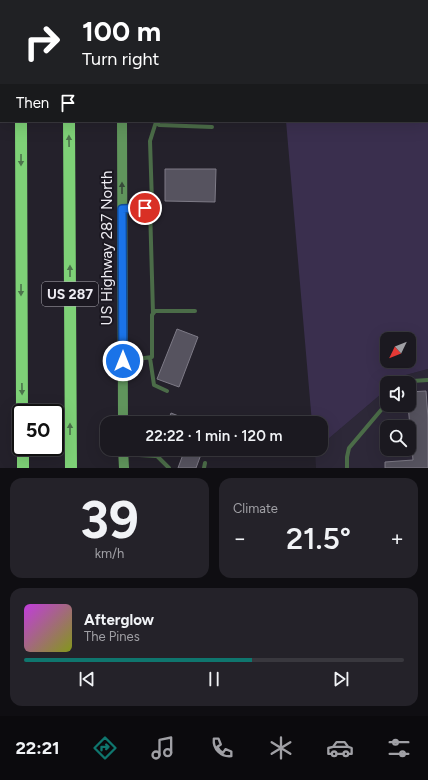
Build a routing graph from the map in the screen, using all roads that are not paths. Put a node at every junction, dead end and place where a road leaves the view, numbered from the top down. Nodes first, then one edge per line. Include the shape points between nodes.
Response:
1 (21, 122) edge
2 (69, 122) edge
3 (122, 122) edge
4 (156, 122) edge
5 (212, 127) dead end
6 (150, 207) junction
7 (122, 209) junction
8 (195, 310) dead end
9 (153, 313) junction
10 (150, 358) junction
11 (123, 361) junction
12 (428, 380) edge
13 (416, 381) edge
14 (167, 391) dead end
15 (22, 404) edge
16 (380, 411) edge
17 (123, 416) edge
18 (23, 456) edge
19 (123, 456) edge
20 (157, 456) edge
21 (23, 468) edge
22 (70, 468) edge
23 (124, 468) edge
24 (169, 468) edge
25 (347, 468) edge

1 -> 15 highway, US 287
22 -> 2 highway, US 287
7 -> 3 main road, US Highway 287 North
4 - 5 lane
4 - 6 lane via 150,141
6 - 7 lane
6 - 9 lane
7 - 11 main road, US Highway 287 North
8 - 9 lane
9 - 10 lane via 153,354
10 - 11 lane
10 - 14 lane via 154,385
11 - 17 main road, US Highway 287 North
12 - 13 lane
16 - 25 lane via 349,448
18 - 21 highway
19 - 23 main road
20 - 24 lane

